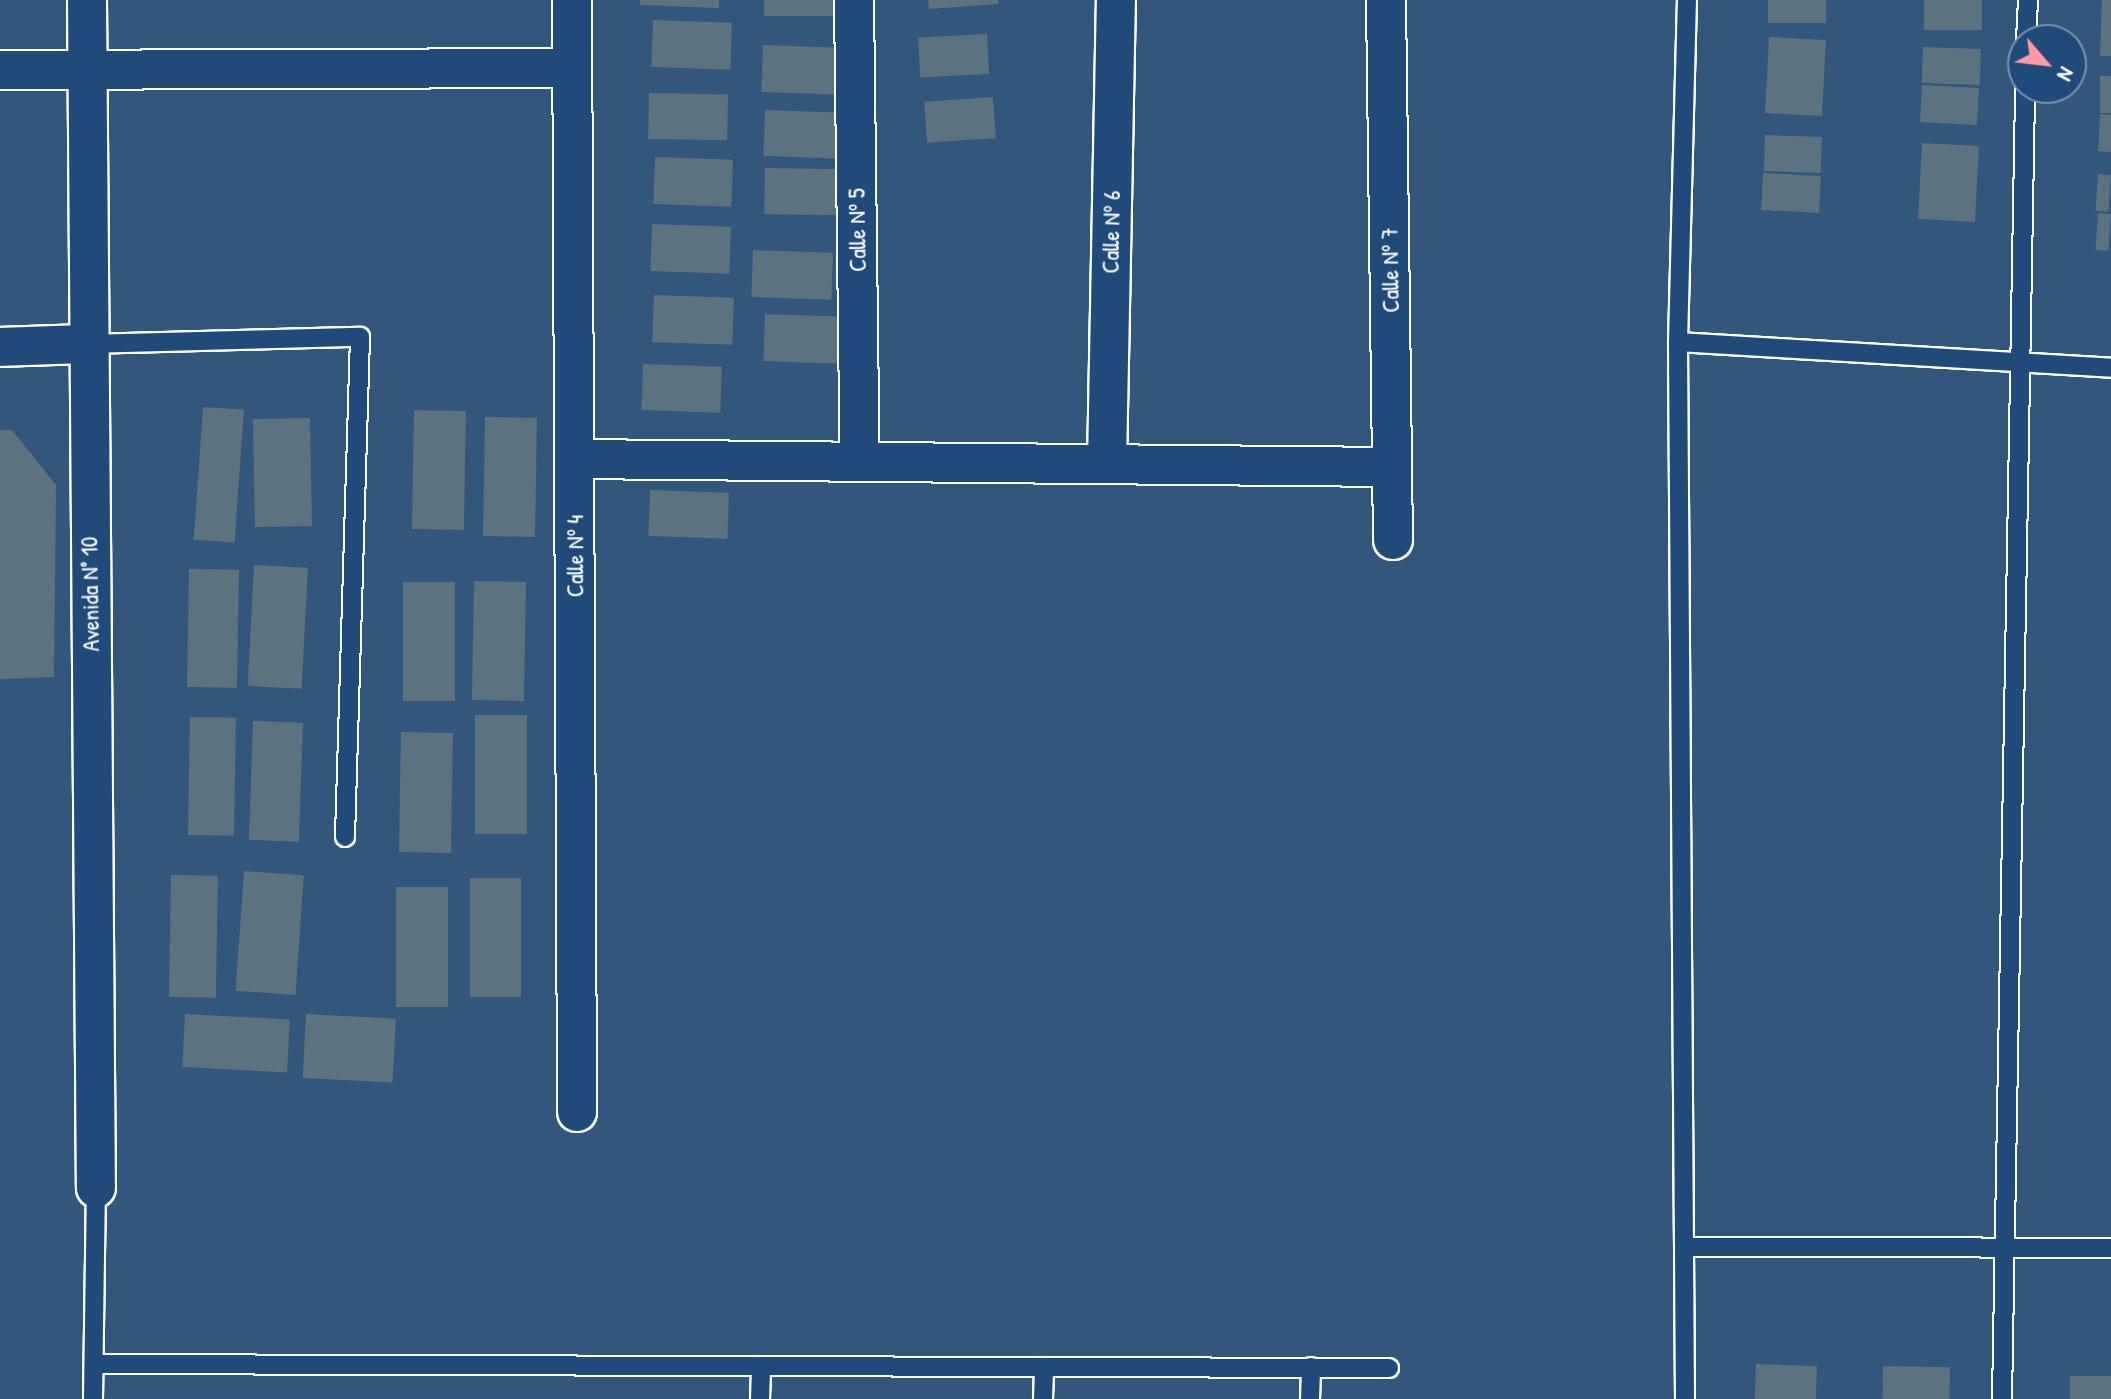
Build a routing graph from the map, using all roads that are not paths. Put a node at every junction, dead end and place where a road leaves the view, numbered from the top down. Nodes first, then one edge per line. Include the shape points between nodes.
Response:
1 (87, 0) edge
2 (572, 0) edge
3 (854, 0) edge
4 (1116, 0) edge
5 (1386, 0) edge
6 (1687, 0) edge
7 (2028, 0) edge
8 (2027, 24) edge
9 (572, 68) junction
10 (87, 69) junction
11 (0, 70) edge
12 (2024, 104) edge
13 (1678, 342) junction
14 (87, 344) junction
15 (0, 347) edge
16 (2015, 363) junction
17 (2111, 368) edge
18 (574, 459) junction
19 (860, 461) junction
20 (1107, 464) junction
21 (1392, 467) junction
22 (1393, 540) dead end
23 (345, 837) dead end
24 (577, 1112) dead end
25 (96, 1188) joint
26 (2006, 1246) junction
27 (1689, 1247) junction
28 (2111, 1248) edge
29 (94, 1364) junction
30 (761, 1366) junction
31 (1044, 1367) junction
32 (1311, 1367) junction
33 (1389, 1368) dead end
34 (93, 1399) edge
35 (760, 1399) edge
36 (1043, 1399) edge
37 (1310, 1399) edge
38 (1685, 1399) edge
39 (2002, 1399) edge

1 - 10 street, Avenida N⁰ 10
2 - 9 street, Calle Nº 4
3 - 19 street, Calle Nº 5
4 - 20 street, Calle Nº 6
5 - 21 street, Calle Nº 7
6 - 13 lane
7 - 8 lane
9 - 10 street
9 - 18 street, Calle Nº 4
10 - 11 street
10 - 14 street, Avenida N⁰ 10
12 - 16 lane
13 - 16 lane
13 - 27 lane
14 - 15 street
14 - 23 lane via 360,337
14 - 25 street, Avenida N⁰ 10
16 - 17 lane
16 - 26 lane
18 - 19 street
18 - 24 street, Calle Nº 4
19 - 20 street
20 - 21 street
21 - 22 street, Calle Nº 7
25 - 29 lane
26 - 27 lane
26 - 28 lane
26 - 39 lane
27 - 38 lane
29 - 30 lane
29 - 34 lane
30 - 31 lane
30 - 35 lane
31 - 32 lane
31 - 36 lane
32 - 33 lane
32 - 37 lane

